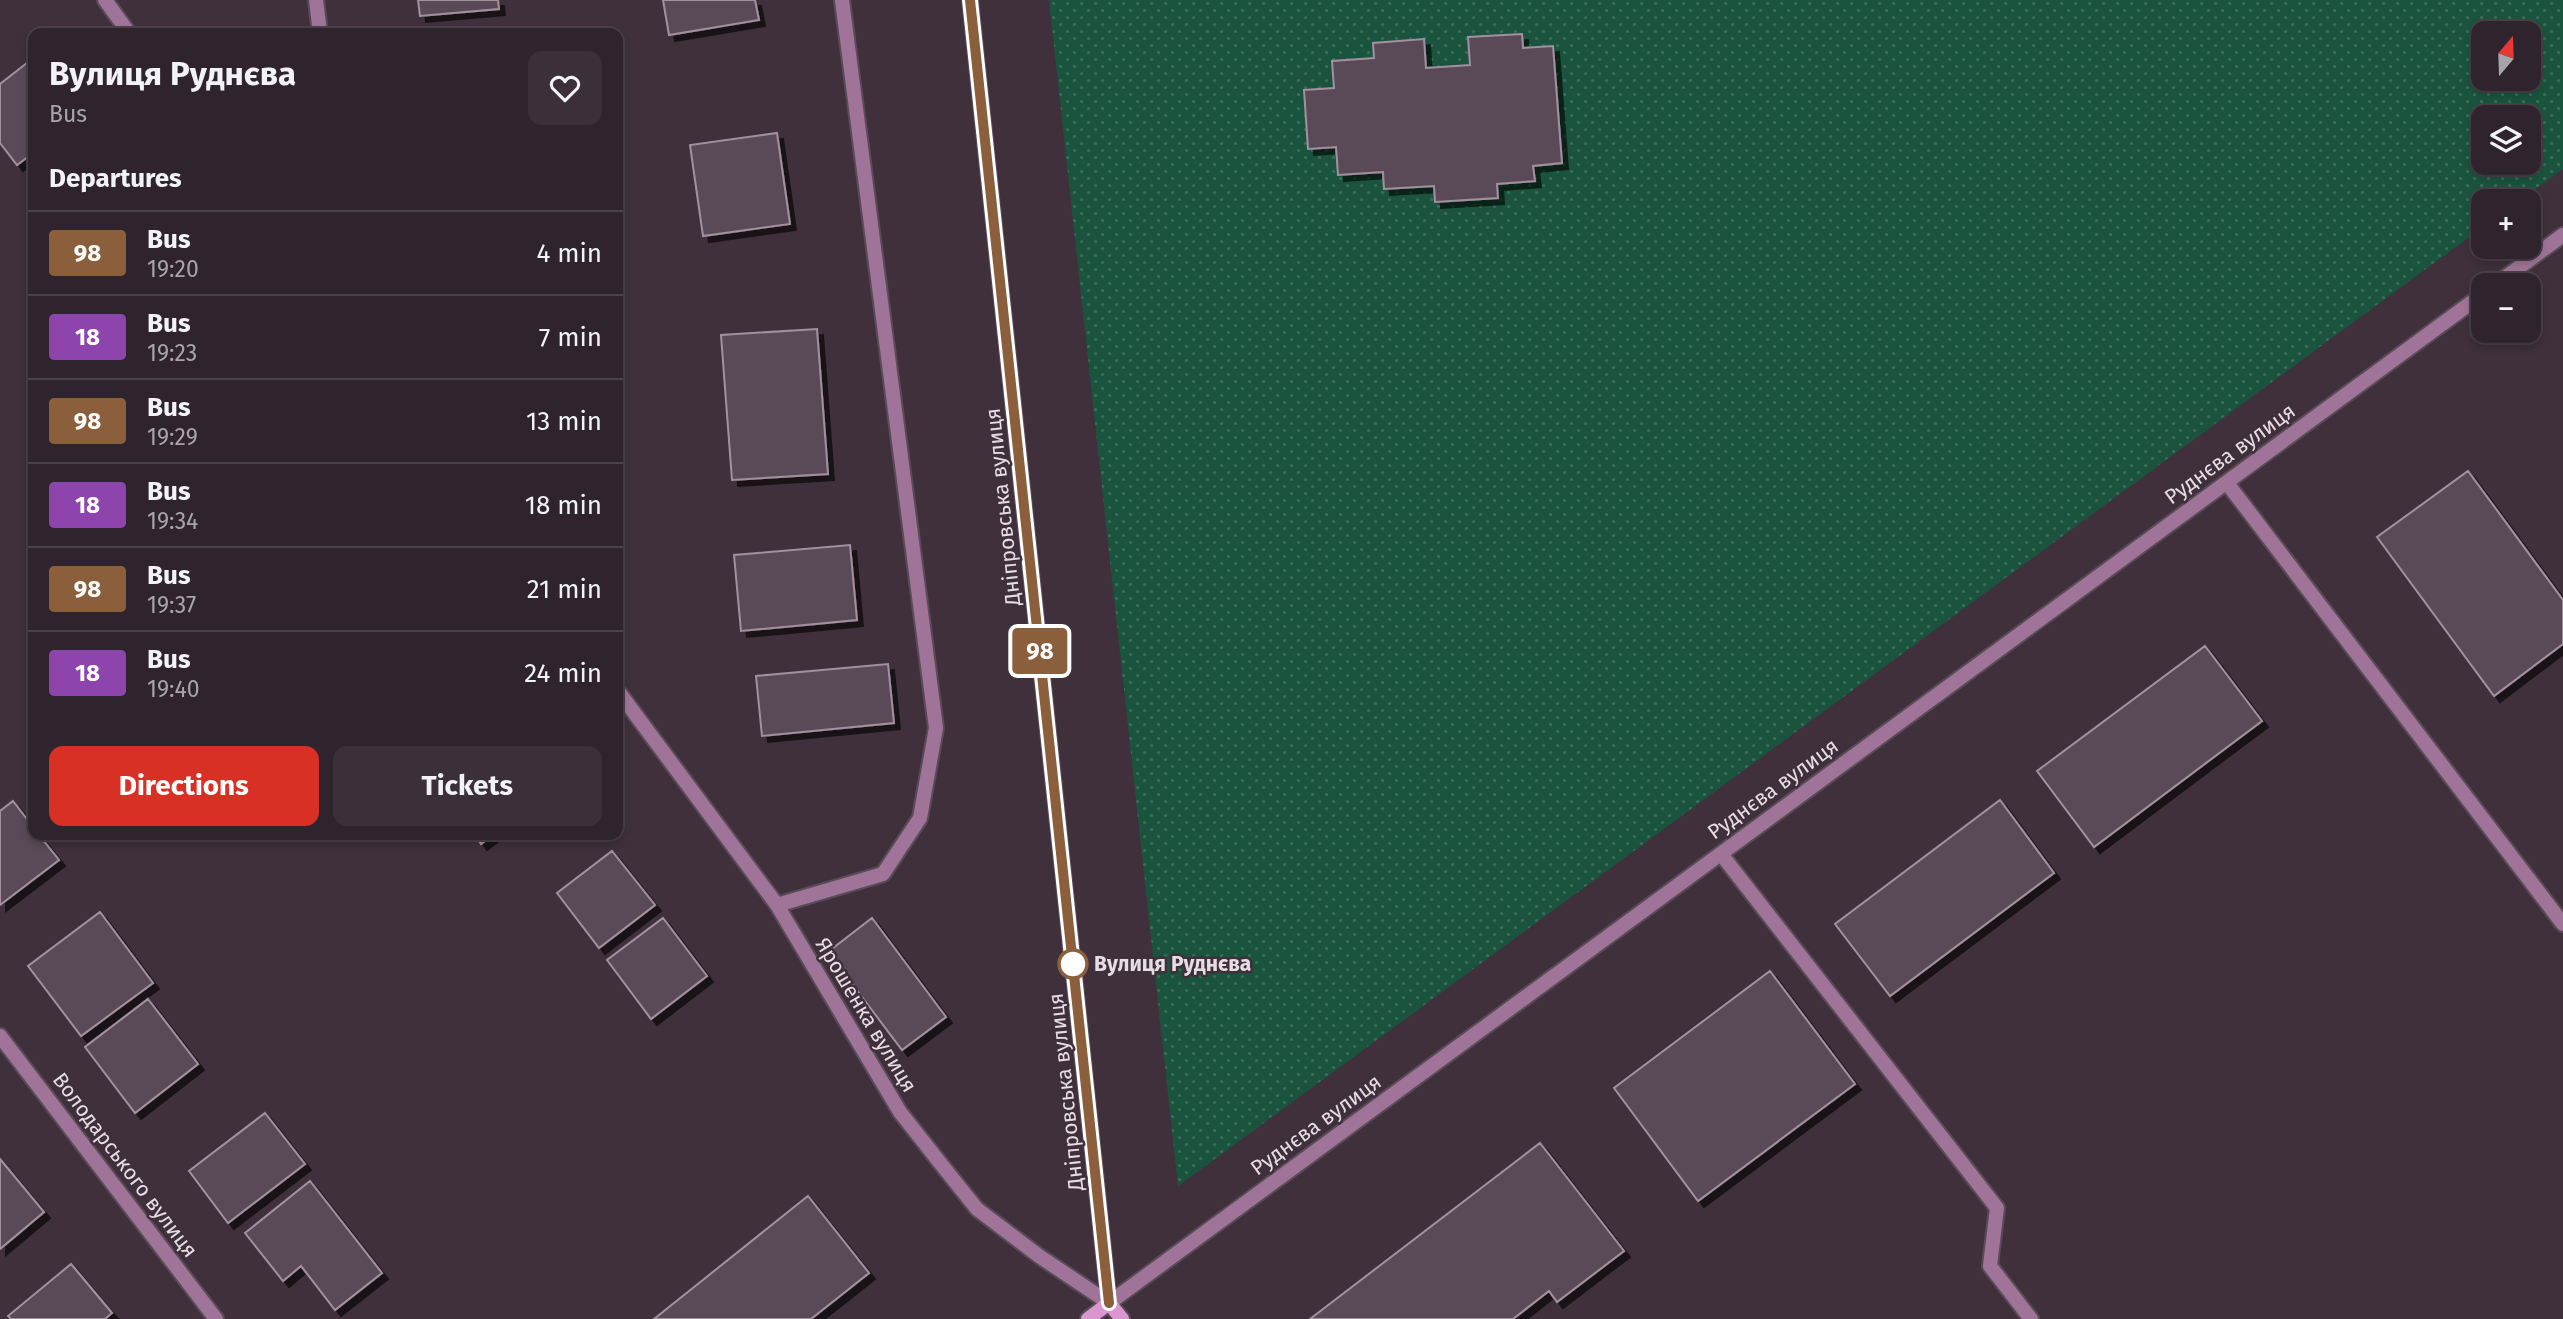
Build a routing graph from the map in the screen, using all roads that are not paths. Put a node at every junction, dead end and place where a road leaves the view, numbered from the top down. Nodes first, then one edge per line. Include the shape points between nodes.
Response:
1 (105, 0) edge
2 (316, 0) edge
3 (842, 0) edge
4 (970, 0) edge
5 (126, 28) edge
6 (319, 28) edge
7 (2563, 236) edge
8 (2512, 273) edge
9 (2471, 303) edge
10 (2227, 483) junction
11 (623, 698) edge
12 (1721, 854) junction
13 (777, 905) junction
14 (2563, 924) edge
15 (0, 1035) edge
16 (1109, 1303) junction
17 (216, 1319) edge
18 (1088, 1319) edge
19 (1122, 1319) edge
20 (2031, 1319) edge

1 - 5 street
2 - 6 street
3 - 13 street via 936,728 920,818 883,874
4 - 16 street, Дніпровська вулиця
7 - 8 street
9 - 10 street, Руднєва вулиця
10 - 12 street, Руднєва вулиця
10 - 14 street
11 - 13 street, Ярошенка вулиця
12 - 16 street, Руднєва вулиця
12 - 20 street via 1997,1208 1990,1266
13 - 16 street, Ярошенка вулиця via 900,1112 977,1209
15 - 17 street, Володарського вулиця
16 - 18 street, Руднєва вулиця
16 - 19 street, Ярошенка вулиця

